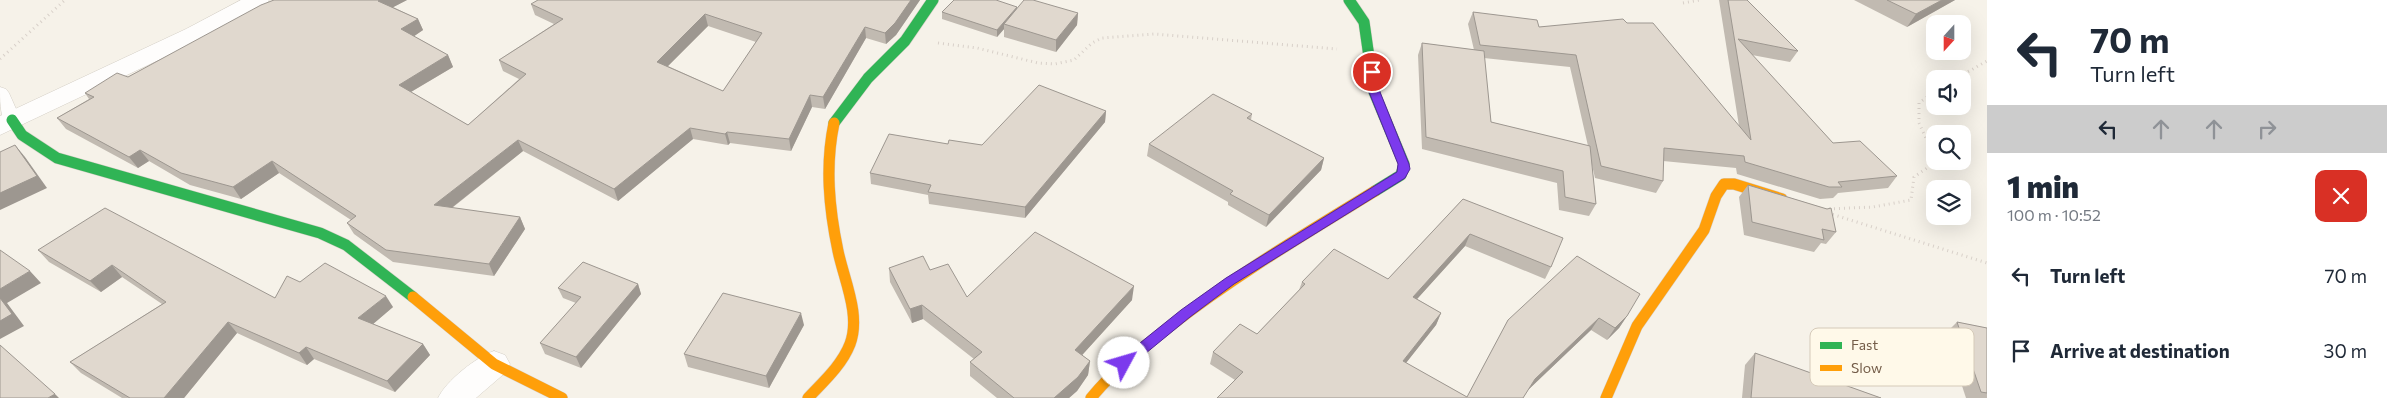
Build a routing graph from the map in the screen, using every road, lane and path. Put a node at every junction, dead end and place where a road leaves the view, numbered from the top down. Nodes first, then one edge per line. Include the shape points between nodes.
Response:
1 (64, 0) edge
2 (258, 0) edge
3 (933, 0) edge
4 (1350, 0) edge
5 (1700, 0) edge
6 (1683, 3) dead end
7 (905, 41) junction
8 (1370, 53) junction
9 (0, 59) edge
10 (1987, 61) edge
11 (1971, 70) edge
12 (0, 93) edge
13 (1926, 97) edge
14 (6, 124) edge
15 (1926, 138) edge
16 (1926, 169) edge
17 (1818, 210) junction
18 (1987, 263) edge
19 (494, 364) junction
20 (454, 398) edge
21 (562, 398) edge
22 (808, 398) edge
23 (1091, 398) edge
24 (1606, 398) edge

1 - 9 path
2 - 14 street via 186,39 84,83
3 - 7 street
4 - 8 street via 1364,22
5 - 6 path
7 - 8 path via 978,48 1055,64 1074,60 1102,38 1154,34
7 - 22 street via 853,96 835,121 830,139 827,168 838,249 854,326 850,344
8 - 23 street via 1374,92 1404,164 1401,175 1230,281 1109,376
10 - 11 path
12 - 14 lane
13 - 15 path via 1919,102 1919,123
14 - 19 street via 58,158 320,233 346,245
16 - 17 path via 1914,177 1911,200 1873,207
17 - 18 path
17 - 24 street via 1734,184 1724,184 1716,196 1704,230 1637,326
19 - 20 street
19 - 21 street

